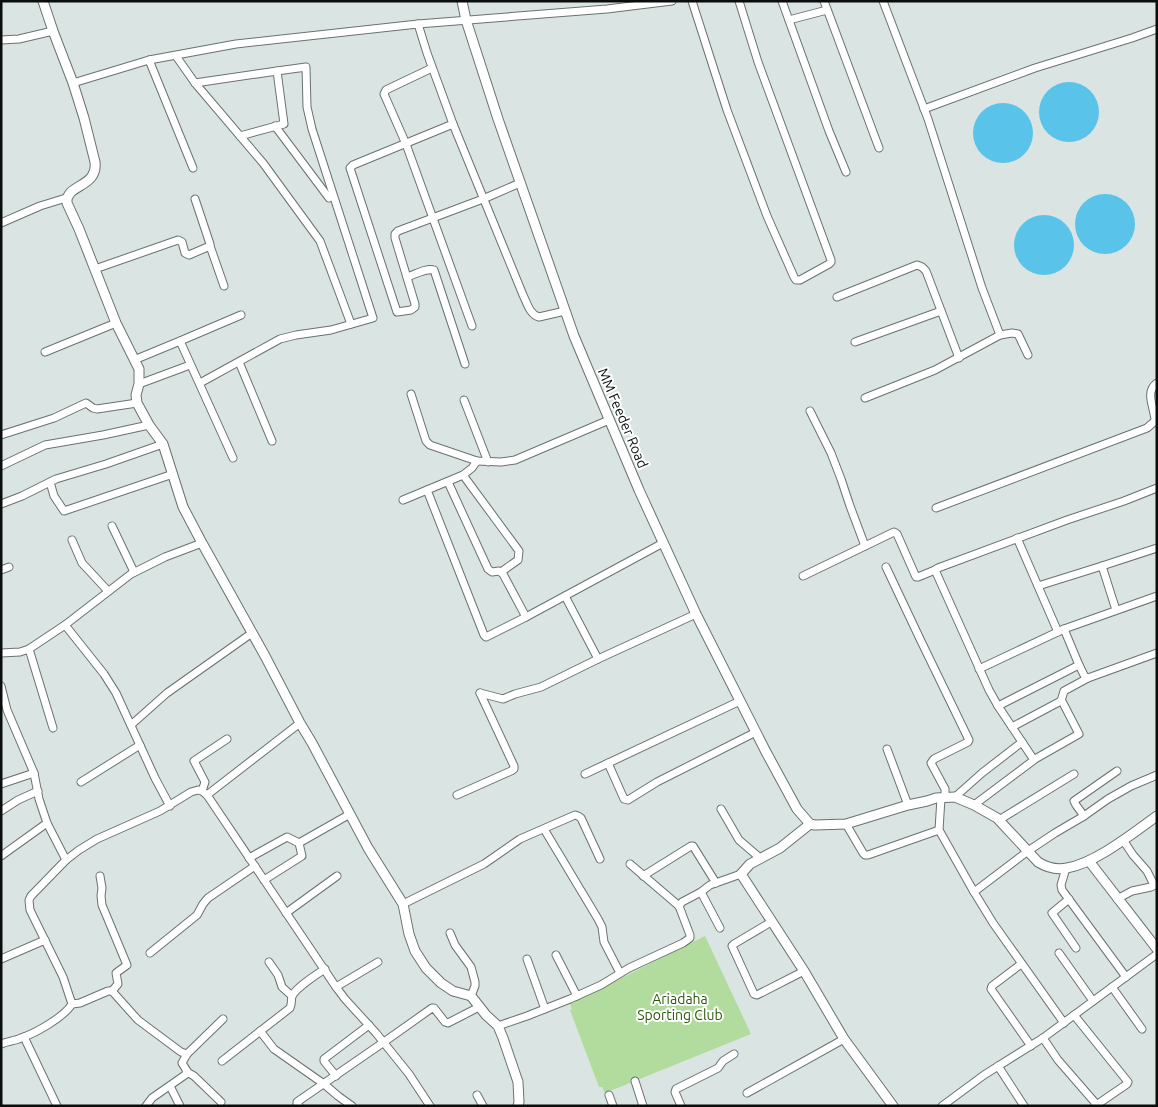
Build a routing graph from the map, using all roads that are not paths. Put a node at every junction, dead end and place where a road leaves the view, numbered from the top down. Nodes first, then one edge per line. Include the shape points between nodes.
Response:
1 (42, 1) edge
2 (462, 1) edge
3 (672, 1) edge
4 (692, 1) edge
5 (739, 1) edge
6 (782, 1) edge
7 (824, 1) edge
8 (883, 1) edge
9 (827, 10) junction
10 (466, 20) junction
11 (789, 20) junction
12 (418, 24) junction
13 (1157, 29) edge
14 (52, 31) junction
15 (1, 40) edge
16 (176, 56) junction
17 (149, 60) junction
18 (432, 68) junction
19 (277, 71) junction
20 (73, 83) junction
21 (195, 83) junction
22 (924, 109) junction
23 (453, 124) junction
24 (275, 126) junction
25 (240, 136) junction
26 (406, 144) junction
27 (879, 148) dead end
28 (192, 168) dead end
29 (846, 172) dead end
30 (520, 183) junction
31 (66, 198) junction
32 (329, 198) dead end
33 (195, 199) dead end
34 (483, 199) junction
35 (432, 218) junction
36 (1, 223) edge
37 (210, 246) junction
38 (95, 269) junction
39 (408, 277) junction
40 (224, 286) dead end
41 (838, 297) dead end
42 (565, 311) junction
43 (941, 311) junction
44 (241, 314) dead end
45 (116, 323) junction
46 (351, 324) junction
47 (472, 326) dead end
48 (1000, 336) junction
49 (180, 341) junction
50 (855, 342) dead end
51 (45, 352) dead end
52 (1028, 355) dead end
53 (958, 358) junction
54 (134, 360) junction
55 (239, 362) junction
56 (465, 364) dead end
57 (190, 365) junction
58 (200, 383) junction
59 (1157, 383) edge
60 (140, 384) junction
61 (410, 394) dead end
62 (864, 398) dead end
63 (464, 400) dead end
64 (137, 403) junction
65 (810, 411) dead end
66 (609, 420) junction
67 (149, 425) junction
68 (1, 435) edge
69 (272, 441) dead end
70 (162, 444) junction
71 (233, 458) dead end
72 (477, 461) junction
73 (488, 462) junction
74 (1, 466) edge
75 (173, 474) junction
76 (463, 475) junction
77 (50, 482) junction
78 (448, 482) junction
79 (1157, 488) edge
80 (427, 490) junction
81 (403, 500) dead end
82 (1, 504) edge
83 (936, 508) dead end
84 (112, 526) dead end
85 (1017, 538) junction
86 (72, 540) dead end
87 (202, 543) junction
88 (663, 543) junction
89 (865, 546) junction
90 (1157, 548) edge
91 (1102, 566) junction
92 (9, 567) dead end
93 (886, 567) dead end
94 (1, 570) edge
95 (935, 570) junction
96 (134, 572) junction
97 (501, 572) junction
98 (803, 576) dead end
99 (1038, 586) junction
100 (108, 591) junction
101 (565, 596) junction
102 (1157, 596) edge
103 (1116, 610) junction
104 (696, 614) junction
105 (526, 617) junction
106 (65, 625) junction
107 (1061, 630) junction
108 (252, 633) junction
109 (29, 649) junction
110 (1, 653) edge
111 (1157, 653) edge
112 (598, 659) junction
113 (1079, 665) junction
114 (979, 669) junction
115 (1088, 678) junction
116 (1, 686) edge
117 (740, 701) junction
118 (1061, 701) junction
119 (998, 706) junction
120 (300, 723) junction
121 (131, 725) junction
122 (1012, 727) junction
123 (53, 728) dead end
124 (756, 732) junction
125 (227, 739) dead end
126 (1022, 742) junction
127 (140, 745) junction
128 (887, 749) dead end
129 (1034, 759) junction
130 (608, 763) junction
131 (1117, 770) dead end
132 (34, 773) junction
133 (585, 774) dead end
134 (1074, 774) dead end
135 (1157, 775) edge
136 (81, 782) dead end
137 (1, 784) edge
138 (38, 791) junction
139 (205, 793) junction
140 (457, 795) dead end
141 (950, 797) junction
142 (908, 804) junction
143 (170, 806) junction
144 (974, 806) junction
145 (721, 809) dead end
146 (1, 811) edge
147 (350, 814) junction
148 (1084, 816) junction
149 (1157, 816) edge
150 (999, 820) junction
151 (47, 822) junction
152 (810, 824) junction
153 (846, 824) junction
154 (544, 829) junction
155 (939, 830) junction
156 (1122, 840) junction
157 (299, 843) junction
158 (1028, 851) junction
159 (1, 856) edge
160 (249, 858) junction
161 (760, 858) junction
162 (600, 859) dead end
163 (66, 860) junction
164 (1089, 860) junction
165 (630, 864) dead end
166 (255, 866) junction
167 (1066, 868) junction
168 (741, 874) junction
169 (100, 876) dead end
170 (337, 876) dead end
171 (643, 876) junction
172 (264, 880) junction
173 (716, 883) junction
174 (1156, 885) edge
175 (701, 892) junction
176 (974, 892) junction
177 (1069, 899) junction
178 (1117, 899) junction
179 (403, 904) junction
180 (679, 906) junction
181 (286, 913) junction
182 (772, 922) junction
183 (720, 928) dead end
184 (450, 933) dead end
185 (45, 940) junction
186 (1076, 948) dead end
187 (1157, 949) edge
188 (150, 953) dead end
189 (1060, 953) dead end
190 (1157, 954) edge
191 (556, 955) dead end
192 (527, 959) dead end
193 (1, 960) edge
194 (269, 962) dead end
195 (378, 962) dead end
196 (1021, 964) junction
197 (325, 969) junction
198 (804, 971) junction
199 (620, 973) junction
200 (1126, 977) junction
201 (336, 987) junction
202 (1112, 987) junction
203 (112, 991) junction
204 (292, 996) junction
205 (471, 996) junction
206 (577, 996) junction
207 (1093, 1001) junction
208 (72, 1004) junction
209 (479, 1006) junction
210 (545, 1009) junction
211 (1074, 1015) junction
212 (223, 1019) dead end
213 (1064, 1022) junction
214 (369, 1024) junction
215 (498, 1026) junction
216 (1142, 1029) dead end
217 (260, 1031) junction
218 (24, 1037) junction
219 (1043, 1038) junction
220 (844, 1039) junction
221 (2, 1042) edge
222 (384, 1042) junction
223 (1031, 1046) junction
224 (187, 1054) junction
225 (734, 1054) dead end
226 (222, 1061) dead end
227 (998, 1066) junction
228 (187, 1072) junction
229 (336, 1076) junction
230 (635, 1081) dead end
231 (324, 1084) junction
232 (170, 1086) junction
233 (747, 1093) dead end
234 (477, 1095) dead end
235 (609, 1095) dead end
236 (221, 1102) dead end
237 (427, 1105) edge
238 (1097, 1105) edge
239 (56, 1106) edge
240 (146, 1106) edge
241 (180, 1106) edge
242 (299, 1106) edge
243 (352, 1106) edge
244 (483, 1106) edge
245 (518, 1106) edge
246 (613, 1106) edge
247 (643, 1106) edge
248 (681, 1106) edge
249 (893, 1106) edge
250 (942, 1106) edge
251 (1024, 1106) edge

1 - 14 street
2 - 10 street, MM Feeder Road
3 - 10 street
4 - 5 street via 727,110 767,216 794,277 800,280 831,260 758,62
6 - 11 street
7 - 9 street
8 - 22 street
9 - 11 street
9 - 27 street
10 - 12 street
10 - 30 street, MM Feeder Road
11 - 29 street
12 - 16 street via 236,44
12 - 18 street
13 - 22 street via 1035,68
14 - 15 street
14 - 20 street
16 - 17 street
16 - 21 street
17 - 20 street
17 - 28 street
18 - 23 street
18 - 26 street via 385,92
19 - 21 street
19 - 24 street via 284,124
19 - 46 street via 306,67 307,107 312,129 374,318
20 - 31 street via 96,169 88,181
21 - 25 street
22 - 48 street
23 - 26 street
23 - 34 street
24 - 25 street
24 - 32 street
25 - 46 street via 263,162 320,241
26 - 35 street
26 - 39 street via 350,169 397,312 412,310 416,304
30 - 34 street
30 - 42 street, MM Feeder Road
31 - 36 street
31 - 38 street
33 - 37 street
34 - 35 street
34 - 42 street via 533,314 539,318
35 - 39 street via 395,234
35 - 47 street
37 - 38 street via 189,255 178,240
37 - 40 street
38 - 45 street
39 - 56 street via 434,270
41 - 43 street via 917,265 926,271
42 - 66 street, MM Feeder Road
43 - 50 street
43 - 53 street
44 - 49 street
45 - 51 street
45 - 54 street
46 - 55 street via 296,334
48 - 52 street via 1012,332 1018,334
48 - 53 street
49 - 54 street
49 - 57 street
53 - 62 street
54 - 60 street via 139,369
55 - 58 street
55 - 69 street
57 - 58 street
57 - 60 street
58 - 71 street
59 - 83 street via 1150,397 1155,422 1147,428
60 - 64 street
61 - 72 street via 430,445
63 - 73 street
64 - 67 street
64 - 68 street via 97,409 86,403 54,418
65 - 89 street via 831,453
66 - 73 street via 524,457
66 - 88 street, MM Feeder Road
67 - 70 street
67 - 74 street via 46,445
70 - 75 street
70 - 77 street
72 - 73 street
72 - 76 street
75 - 77 street via 64,511
75 - 87 street via 183,507
76 - 78 street
76 - 97 street via 519,551 518,560
77 - 82 street
78 - 80 street
78 - 97 street via 488,569
79 - 85 street
80 - 81 street
80 - 105 street via 484,635 489,637
84 - 96 street
85 - 95 street
85 - 99 street
86 - 100 street via 82,563
87 - 96 street
87 - 108 street
88 - 101 street
88 - 104 street, MM Feeder Road
89 - 95 street via 895,532 916,577
89 - 98 street
90 - 91 street
91 - 99 street
91 - 103 street
92 - 94 street
93 - 141 street via 969,740 932,762
95 - 114 street
96 - 100 street
97 - 105 street
99 - 107 street
100 - 106 street
101 - 105 street
101 - 112 street
102 - 103 street
103 - 107 street
104 - 112 street
104 - 117 street, MM Feeder Road
106 - 109 street
106 - 121 street via 104,674
107 - 113 street
107 - 114 street
108 - 120 street
108 - 121 street via 168,693
109 - 110 street
109 - 123 street
111 - 115 street
112 - 140 street via 541,687 503,699 480,693 514,769
113 - 115 street
113 - 119 street
114 - 119 street
115 - 118 street via 1064,691
116 - 132 street via 7,710
117 - 124 street, MM Feeder Road
117 - 130 street
118 - 122 street
118 - 129 street via 1079,734
119 - 122 street
120 - 139 street
120 - 147 street
121 - 127 street
122 - 126 street
124 - 130 street via 628,800 624,799
124 - 152 street, MM Feeder Road via 797,809
125 - 139 street via 194,761 205,782
126 - 129 street
126 - 141 street
127 - 136 street
127 - 143 street
128 - 142 street
129 - 144 street
130 - 133 street
131 - 148 street via 1074,801
132 - 137 street
132 - 138 street
134 - 150 street
135 - 148 street via 1122,790
138 - 146 street
138 - 151 street
139 - 143 street via 191,792
139 - 160 street
141 - 142 street
141 - 144 street
141 - 155 street via 941,798
142 - 153 street
143 - 163 street via 97,839
144 - 150 street
145 - 161 street via 739,840
147 - 157 street
147 - 179 street
148 - 158 street
149 - 156 street
150 - 158 street
151 - 159 street
151 - 163 street
152 - 153 street
152 - 161 street via 780,848
153 - 155 street via 863,853 868,855
154 - 162 street via 578,816
154 - 179 street via 520,839 484,864
154 - 199 street via 600,922 604,942
155 - 176 street
156 - 164 street
156 - 174 street
157 - 160 street via 287,837
157 - 172 street via 302,856
158 - 167 street via 1044,865
158 - 176 street
160 - 166 street
161 - 168 street
163 - 185 street via 29,900 30,910
164 - 167 street
164 - 178 street
165 - 171 street
166 - 172 street
166 - 188 street via 208,898 197,915
167 - 177 street via 1061,887
168 - 173 street
168 - 182 street
169 - 203 street via 102,905 127,965 116,973 118,984
170 - 181 street
171 - 173 street via 693,846
171 - 180 street
172 - 181 street
173 - 175 street
174 - 178 street
175 - 180 street
175 - 183 street
176 - 196 street
177 - 186 street via 1052,913
177 - 200 street
178 - 187 street
179 - 205 street via 412,944 426,968 448,988
180 - 199 street via 690,938
181 - 197 street
182 - 198 street
182 - 198 street via 732,946 754,994
184 - 205 street via 471,967 476,986
185 - 193 street
185 - 208 street
189 - 207 street
190 - 200 street
191 - 206 street
192 - 210 street
194 - 204 street via 282,987
195 - 201 street
196 - 213 street
196 - 223 street via 991,989
197 - 201 street
197 - 204 street
198 - 220 street
199 - 206 street
200 - 202 street
201 - 214 street
202 - 207 street
202 - 216 street
203 - 208 street
203 - 224 street via 138,1020
204 - 217 street via 290,1008
205 - 209 street
206 - 210 street
207 - 211 street
208 - 218 street via 51,1023
209 - 215 street
209 - 222 street via 448,1024 432,1008
210 - 215 street
211 - 213 street
211 - 238 street via 1128,1082
212 - 224 street
213 - 219 street
214 - 222 street
214 - 229 street via 324,1059
215 - 245 street via 518,1082
217 - 226 street
217 - 231 street via 274,1050
218 - 221 street
218 - 239 street
219 - 223 street
219 - 238 street
220 - 233 street
220 - 249 street
222 - 229 street
222 - 237 street via 409,1074
223 - 227 street
224 - 228 street via 182,1063
225 - 248 street via 718,1068 676,1089
227 - 250 street
227 - 251 street
228 - 232 street
228 - 236 street
229 - 231 street
230 - 247 street
231 - 242 street via 297,1102
231 - 243 street
232 - 240 street
232 - 241 street
234 - 244 street
235 - 246 street

